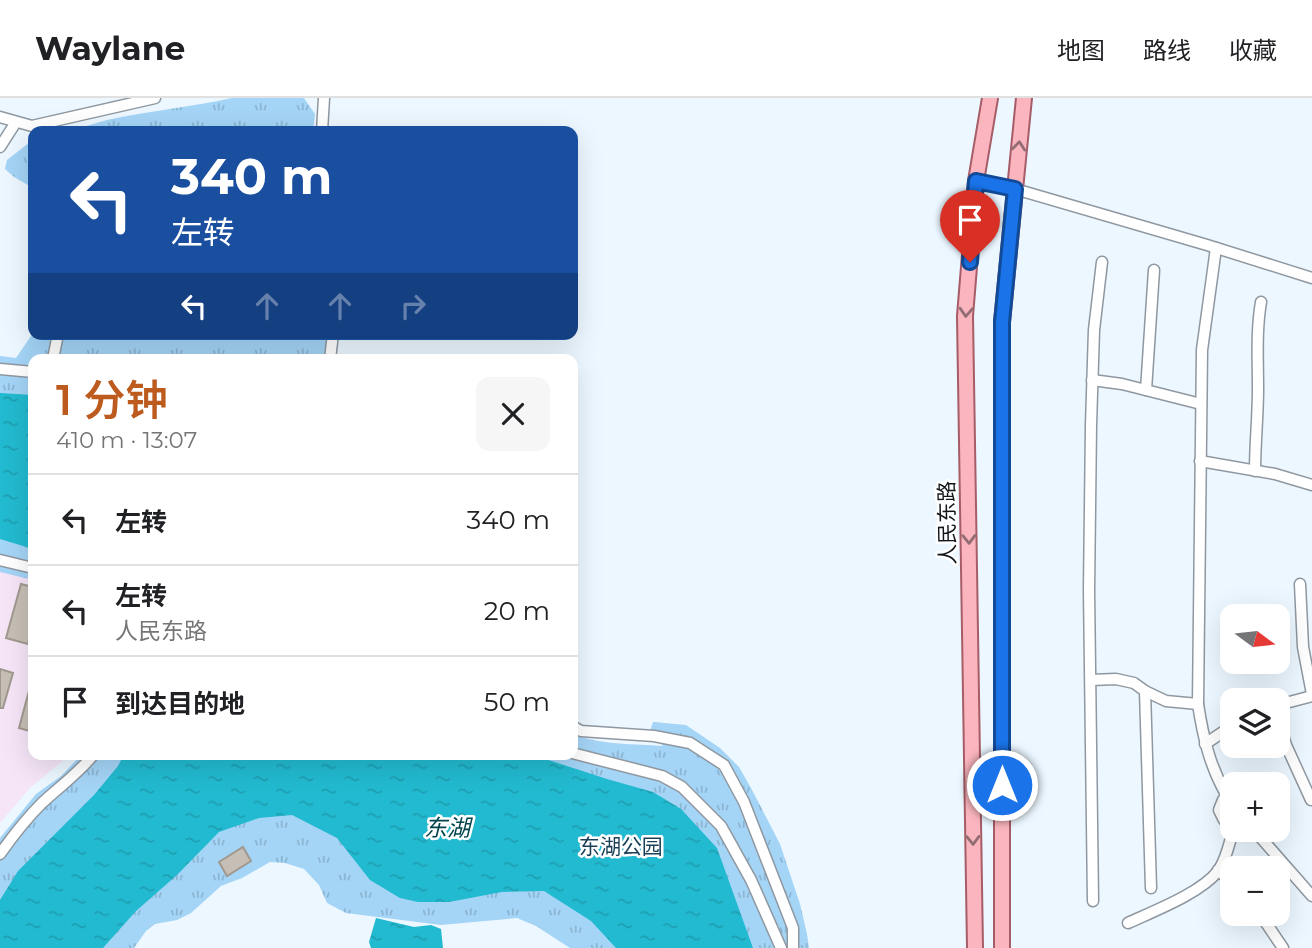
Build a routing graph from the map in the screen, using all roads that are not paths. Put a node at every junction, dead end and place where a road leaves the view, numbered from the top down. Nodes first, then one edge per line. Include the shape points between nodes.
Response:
1 (155, 98) edge
2 (324, 98) edge
3 (989, 98) edge
4 (1021, 99) edge
5 (0, 117) edge
6 (16, 122) junction
7 (322, 126) edge
8 (0, 147) edge
9 (976, 181) junction
10 (1015, 189) junction
11 (1216, 248) junction
12 (1102, 262) dead end
13 (1154, 270) dead end
14 (1312, 278) edge
15 (1261, 302) dead end
16 (0, 369) edge
17 (28, 372) edge
18 (1092, 380) junction
19 (1146, 390) junction
20 (1201, 404) junction
21 (1200, 461) junction
22 (1255, 471) junction
23 (1312, 485) edge
24 (0, 560) edge
25 (28, 567) edge
26 (1300, 584) dead end
27 (1091, 680) junction
28 (1145, 691) junction
29 (1312, 695) edge
30 (1290, 701) edge
31 (1198, 704) junction
32 (578, 729) edge
33 (1220, 734) edge
34 (1205, 744) junction
35 (1290, 754) edge
36 (578, 755) edge
37 (88, 760) edge
38 (1220, 783) edge
39 (1311, 800) edge
40 (1231, 842) edge
41 (1265, 842) edge
42 (0, 854) edge
43 (1218, 870) joint
44 (1150, 888) dead end
45 (1312, 896) edge
46 (1093, 901) dead end
47 (1128, 923) dead end
48 (1268, 926) edge
49 (781, 948) edge
50 (793, 948) edge
51 (975, 948) edge
52 (1002, 948) edge
53 (1283, 948) edge

1 - 6 street via 32,126
2 - 7 street
3 - 9 main road, 人民东路
10 -> 4 main road
5 - 6 street
6 - 8 street
9 - 10 street
9 -> 51 main road, 人民东路 via 965,316
10 - 11 street
10 - 52 main road via 1002,322
11 - 14 street
11 - 20 street via 1202,349
12 - 18 street
13 - 19 street
15 - 22 street
16 - 17 street
18 - 19 street
18 - 27 street
19 - 20 street
20 - 21 street
21 - 22 street
21 - 31 street
22 - 23 street
24 - 25 street
26 - 29 street via 1303,647
27 - 28 street via 1134,683
27 - 46 street
28 - 31 street via 1166,701
28 - 44 street
29 - 30 street
31 - 34 street
32 - 50 street via 690,743 724,765 744,802 793,928
33 - 34 street
34 - 38 street
35 - 39 street
36 - 49 street via 662,776 682,787 721,826
37 - 42 street via 38,806
40 - 43 street
41 - 45 street
43 - 47 street via 1199,887
48 - 53 street

